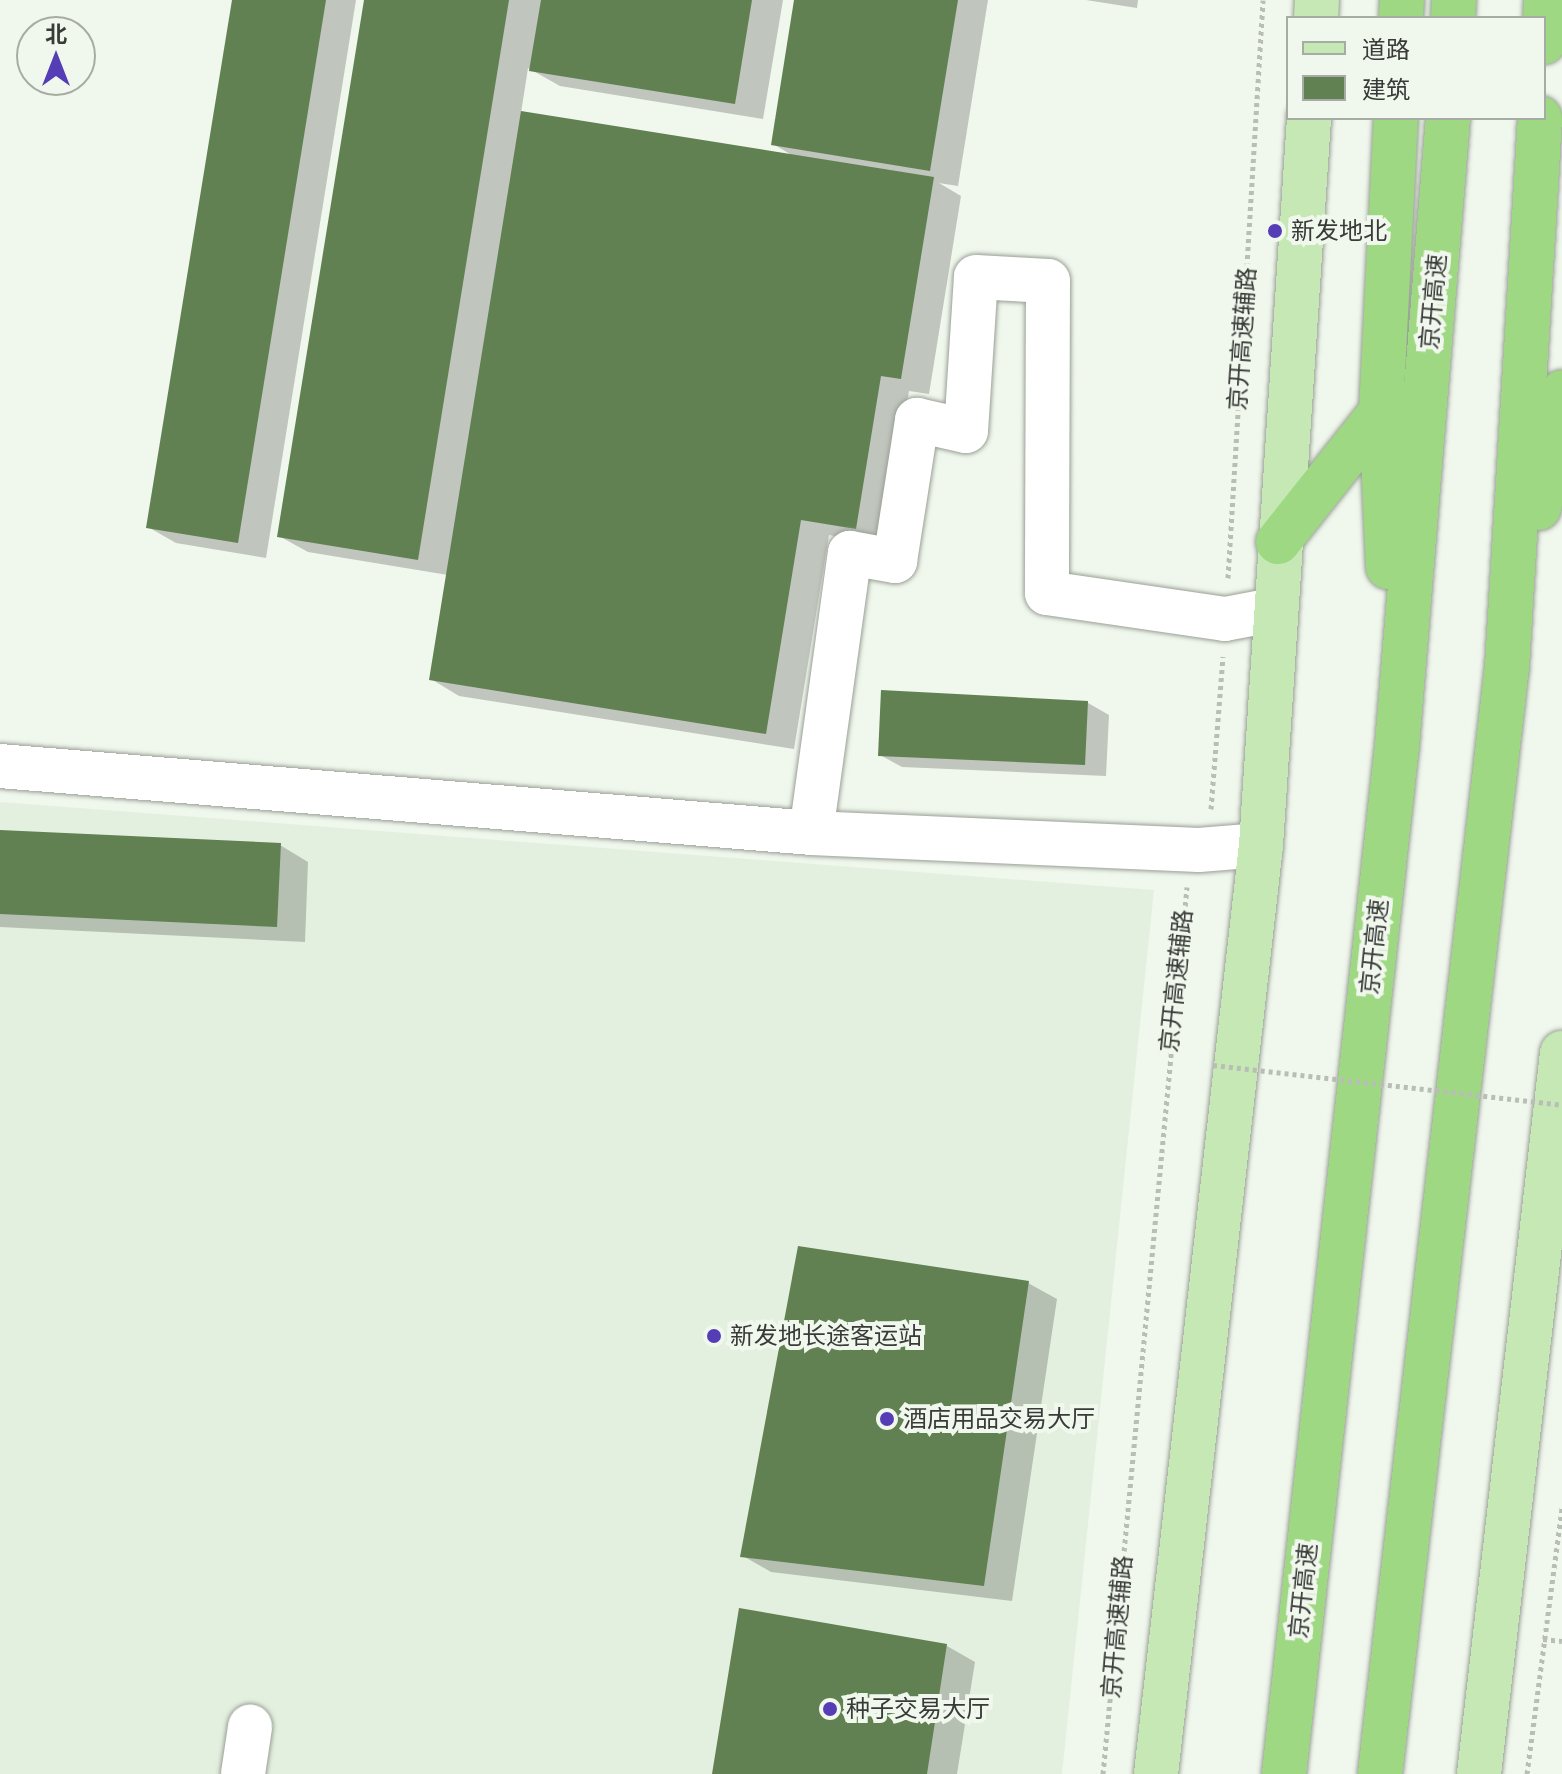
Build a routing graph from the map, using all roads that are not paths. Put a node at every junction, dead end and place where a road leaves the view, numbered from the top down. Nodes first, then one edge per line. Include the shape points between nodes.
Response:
1 (1309, 120) edge
2 (1396, 120) edge
3 (1448, 120) edge
4 (1540, 120) edge
5 (1562, 392) edge
6 (1381, 412) junction
7 (1278, 542) junction
8 (1273, 610) junction
9 (1507, 667) junction
10 (1397, 746) junction
11 (0, 766) edge
12 (811, 833) junction
13 (1261, 845) junction
14 (1562, 1053) edge
15 (250, 1727) dead end
16 (243, 1774) edge
17 (1156, 1774) edge
18 (1284, 1774) edge
19 (1380, 1774) edge
20 (1479, 1774) edge

1 - 7 main road
2 - 6 highway
3 - 10 highway, 京开高速
4 - 9 highway
5 - 9 highway
6 - 7 highway
6 - 10 highway
7 - 8 main road
8 - 12 street via 1225,619 1047,593 1048,281 976,277 966,431 917,420 895,561 850,553
8 - 13 main road
9 - 19 highway
10 - 18 highway, 京开高速
11 - 12 street
12 - 13 street via 1199,850
13 - 17 main road
14 - 20 main road
15 - 16 street

